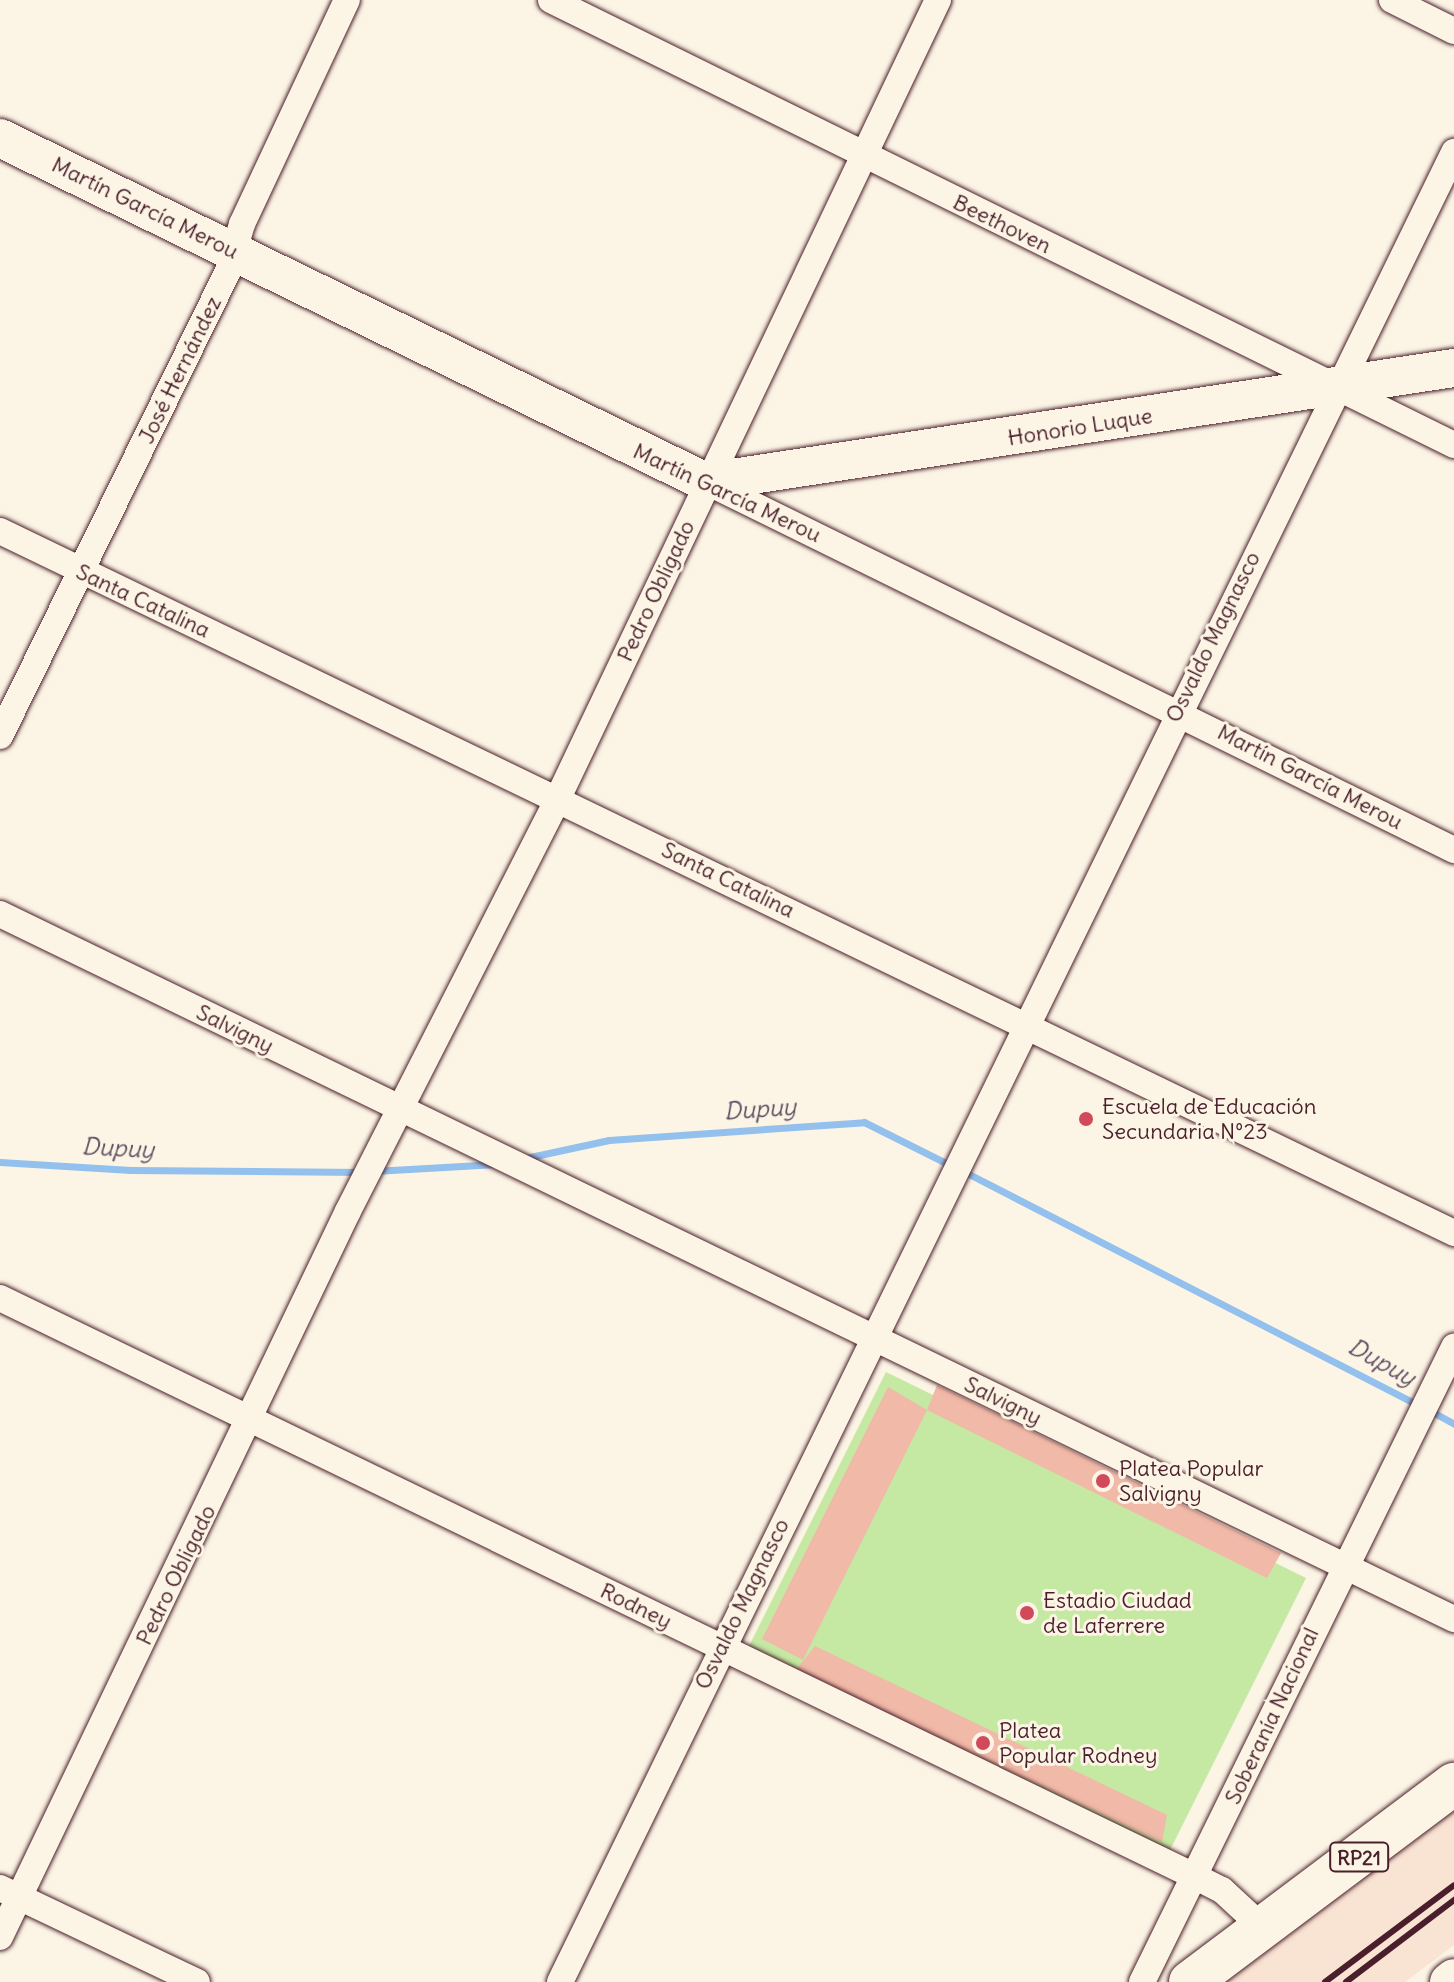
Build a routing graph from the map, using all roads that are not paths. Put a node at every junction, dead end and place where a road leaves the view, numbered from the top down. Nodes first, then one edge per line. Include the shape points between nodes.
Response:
1 (347, 0) edge
2 (551, 0) edge
3 (938, 0) edge
4 (1392, 0) edge
5 (1454, 31) edge
6 (0, 138) edge
7 (1454, 152) edge
8 (862, 155) junction
9 (233, 251) junction
10 (1454, 368) edge
11 (1335, 387) junction
12 (1454, 445) edge
13 (706, 482) junction
14 (0, 531) edge
15 (82, 572) junction
16 (1177, 711) junction
17 (0, 736) edge
18 (558, 798) junction
19 (1454, 850) edge
20 (0, 914) edge
21 (1024, 1025) junction
22 (402, 1110) junction
23 (1454, 1233) edge
24 (0, 1298) edge
25 (872, 1338) junction
26 (1454, 1347) edge
27 (252, 1419) junction
28 (1344, 1564) junction
29 (1454, 1619) edge
30 (721, 1648) junction
31 (1454, 1784) edge
32 (1196, 1877) junction
33 (10, 1892) edge
34 (1263, 1928) junction
35 (0, 1937) edge
36 (197, 1982) edge
37 (560, 1982) edge
38 (1142, 1982) edge
39 (1190, 1982) edge

1 - 9 street, José Hernández
2 - 8 street, Beethoven
3 - 8 street, Pedro Obligado
4 - 5 street
6 - 9 street, Martín García Merou
7 - 11 street, Osvaldo Magnasco
8 - 11 street, Beethoven
8 - 13 street, Pedro Obligado
9 - 13 street, Martín García Merou
9 - 15 street, José Hernández
10 - 11 street, Honorio Luque
11 - 12 street, Beethoven
11 - 13 street, Honorio Luque
11 - 16 street, Osvaldo Magnasco
13 - 16 street, Martín García Merou
13 - 18 street, Pedro Obligado
14 - 15 street, Santa Catalina
15 - 17 street, José Hernández
15 - 18 street, Santa Catalina
16 - 19 street, Martín García Merou
16 - 21 street, Osvaldo Magnasco
18 - 21 street, Santa Catalina
18 - 22 street, Pedro Obligado
20 - 22 street, Salvigny
21 - 23 street, Santa Catalina
21 - 25 street, Osvaldo Magnasco
22 - 25 street, Salvigny
22 - 27 street, Pedro Obligado via 348,1211
24 - 27 street, Rodney
25 - 28 street, Salvigny
25 - 30 street, Osvaldo Magnasco
26 - 28 street, Soberanía Nacional
27 - 30 street, Rodney
27 - 33 street, Pedro Obligado
28 - 29 street, Salvigny
28 - 32 street, Soberanía Nacional
30 - 32 street, Rodney
30 - 37 street, Osvaldo Magnasco
31 - 34 main road, RP21
32 - 34 street, Rodney via 1222,1890
32 - 38 street, Soberanía Nacional
33 - 35 street, Pedro Obligado
33 - 36 street
34 - 39 main road, RP21

